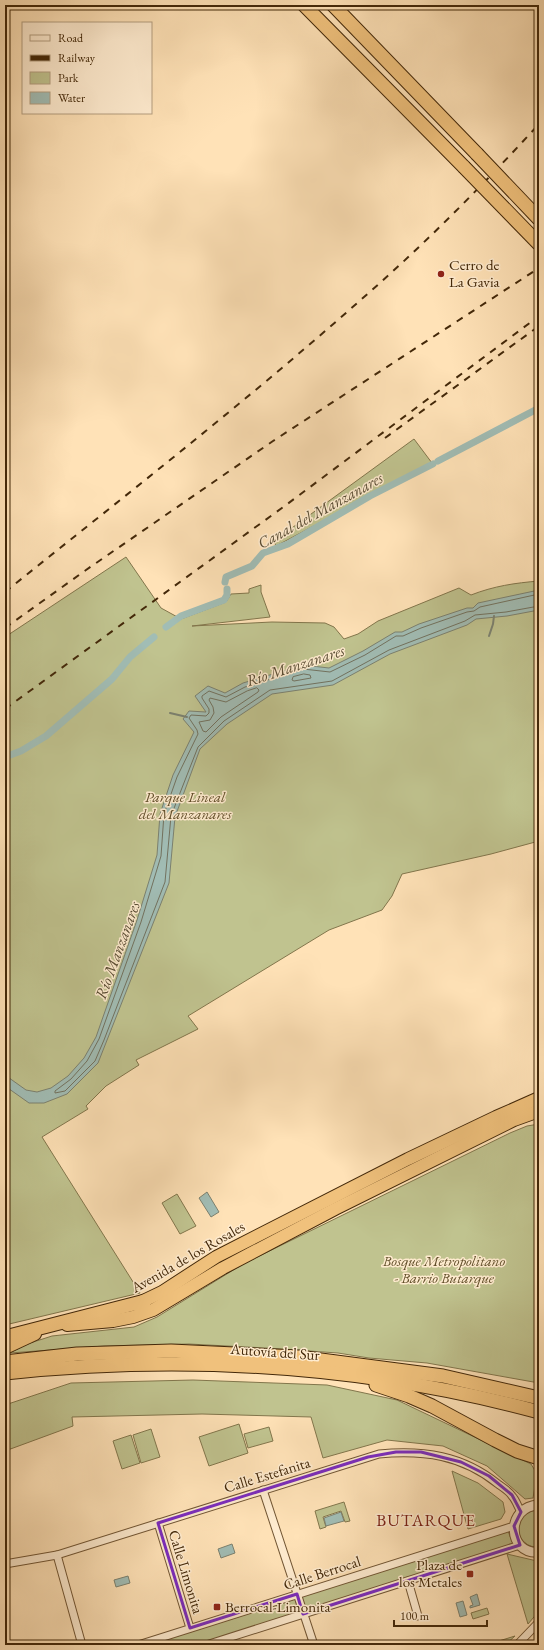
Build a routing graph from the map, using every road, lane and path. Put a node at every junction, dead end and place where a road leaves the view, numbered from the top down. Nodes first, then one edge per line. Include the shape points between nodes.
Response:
1 (304, 5) edge
2 (333, 5) edge
3 (539, 219) edge
4 (539, 244) edge
5 (539, 1098) edge
6 (539, 1111) edge
7 (539, 1117) edge
8 (460, 1147) junction
9 (145, 1301) junction
10 (66, 1326) junction
11 (5, 1337) edge
12 (5, 1348) edge
13 (5, 1362) edge
14 (280, 1368) junction
15 (5, 1373) edge
16 (538, 1398) edge
17 (539, 1412) edge
18 (536, 1458) edge
19 (263, 1490) junction
20 (539, 1498) edge
21 (535, 1506) edge
22 (521, 1512) junction
23 (158, 1523) junction
24 (514, 1526) junction
25 (520, 1545) junction
26 (539, 1552) edge
27 (57, 1554) junction
28 (5, 1564) edge
29 (408, 1581) junction
30 (297, 1594) junction
31 (303, 1614) junction
32 (418, 1616) dead end
33 (539, 1622) edge
34 (190, 1628) junction
35 (82, 1645) edge
36 (138, 1645) edge
37 (206, 1645) edge
38 (314, 1645) edge
39 (517, 1645) edge

1 - 4 highway, bridge
2 - 3 highway, bridge
5 - 9 highway, Avenida de los Rosales via 415,1156 216,1257
6 - 8 highway, Avenida de los Rosales via 514,1120
7 - 8 street
8 - 10 highway, Avenida de los Rosales via 223,1268 162,1305 133,1317
9 - 10 highway, Avenida de los Rosales via 125,1310
9 - 11 highway
10 - 12 highway, Avenida de los Rosales via 36,1334
13 - 16 highway, Autovía del Sur via 77,1354 171,1351 298,1357 443,1376
14 - 15 highway, Autovía del Sur via 132,1364
14 - 17 highway, Autovía del Sur via 314,1370 440,1388
14 - 18 highway via 307,1375 380,1386 432,1406 495,1440
19 - 22 street, Calle Estefanita via 379,1454 421,1452 460,1462 489,1476 512,1495
19 - 23 street, Calle Estefanita
19 - 30 street
20 - 21 street
21 - 22 street
22 - 24 street
23 - 27 street, Calle Estefanita
23 - 34 street, Calle Limonita
24 - 25 street via 515,1536
24 - 30 street, Calle Berrocal
25 - 26 street via 528,1551
25 - 29 street
27 - 28 street, Calle Estefanita
27 - 35 street
29 - 31 street
29 - 32 street
30 - 31 street
30 - 34 street, Calle Berrocal
31 - 37 street
31 - 38 street
33 - 39 street
34 - 36 street, Calle Berrocal

